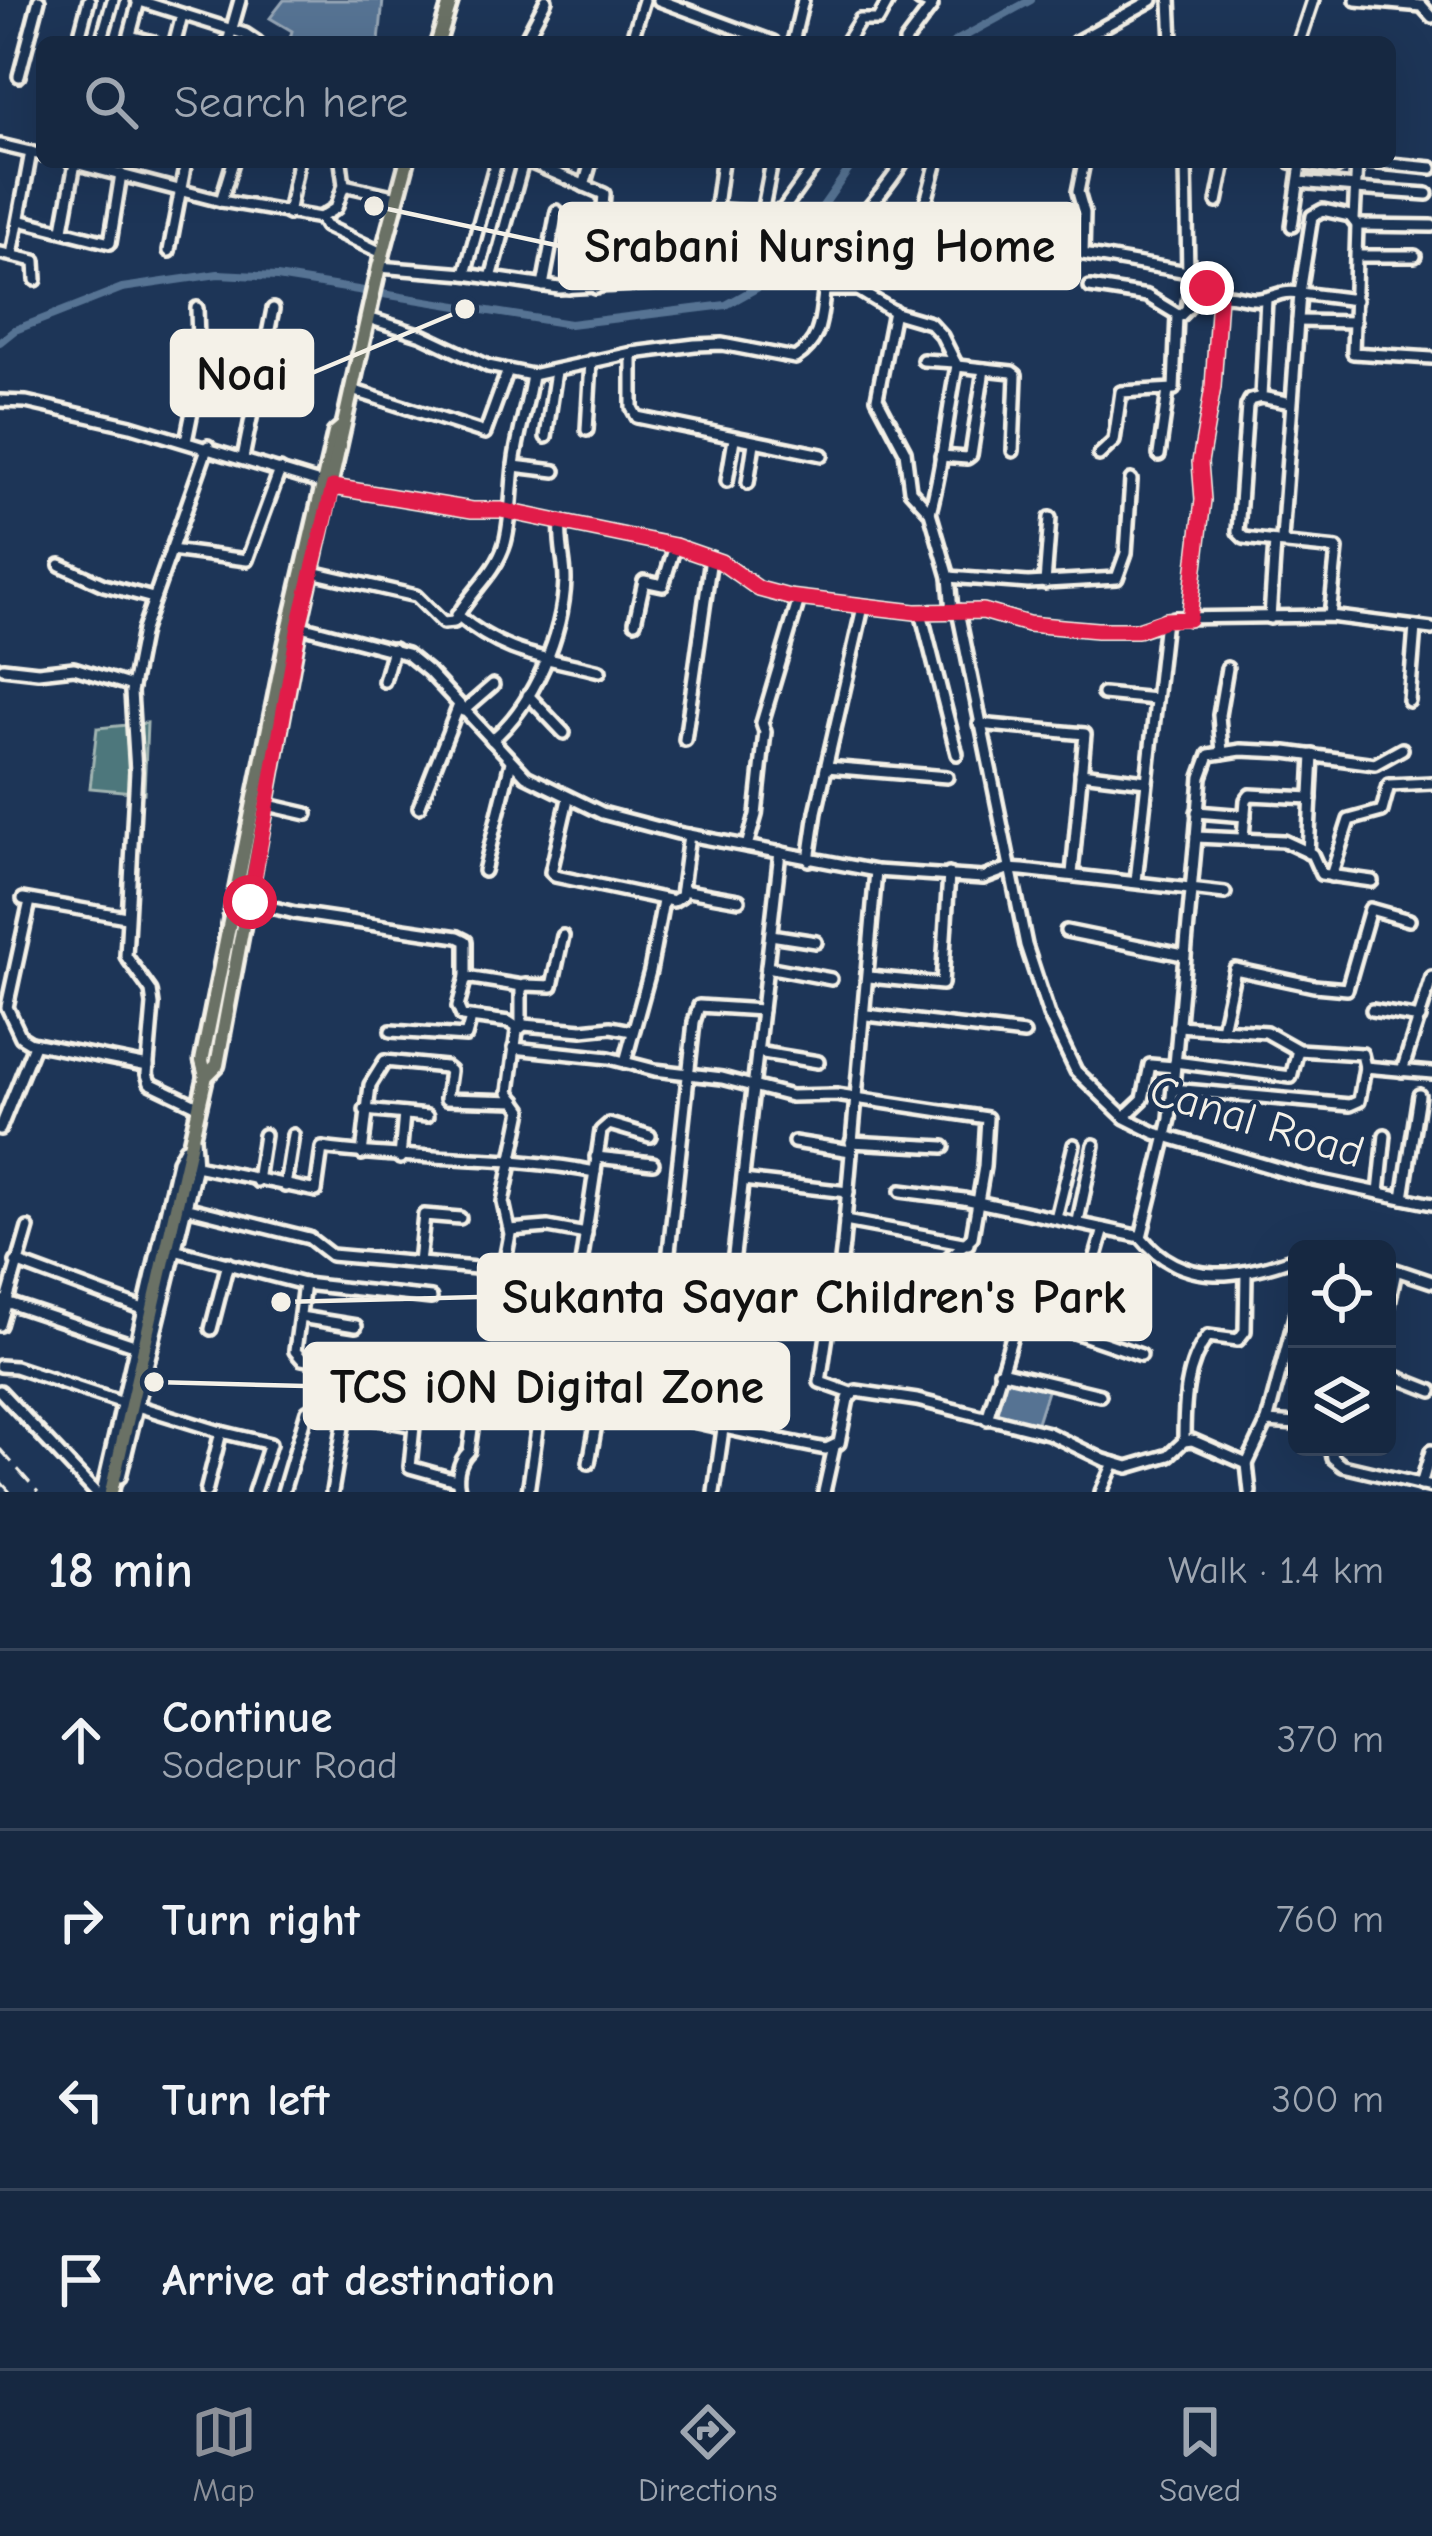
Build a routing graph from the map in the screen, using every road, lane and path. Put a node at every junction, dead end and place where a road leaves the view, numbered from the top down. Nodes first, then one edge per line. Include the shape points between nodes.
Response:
1 (38, 0) edge
2 (89, 0) edge
3 (113, 0) edge
4 (138, 0) edge
5 (240, 0) edge
6 (451, 0) edge
7 (546, 0) edge
8 (644, 0) edge
9 (659, 0) edge
10 (803, 0) edge
11 (889, 0) edge
12 (919, 0) edge
13 (949, 0) edge
14 (1151, 0) edge
15 (1170, 0) edge
16 (1313, 0) edge
17 (1356, 0) edge
18 (158, 3) edge
19 (1427, 4) edge
20 (932, 6) junction
21 (182, 15) junction
22 (1432, 16) edge
23 (234, 30) junction
24 (80, 36) edge
25 (103, 36) edge
26 (130, 36) edge
27 (177, 36) edge
28 (231, 36) edge
29 (246, 36) edge
30 (440, 36) edge
31 (527, 36) edge
32 (633, 36) edge
33 (757, 36) edge
34 (794, 36) edge
35 (850, 36) edge
36 (910, 36) edge
37 (1087, 36) edge
38 (1172, 36) edge
39 (1301, 36) edge
40 (19, 76) dead end
41 (0, 145) edge
42 (36, 154) edge
43 (36, 158) edge
44 (1396, 165) edge
45 (76, 168) edge
46 (108, 168) edge
47 (184, 168) edge
48 (231, 168) edge
49 (297, 168) edge
50 (342, 168) edge
51 (405, 168) edge
52 (494, 168) edge
53 (524, 168) edge
54 (540, 168) edge
55 (590, 168) edge
56 (721, 168) edge
57 (771, 168) edge
58 (813, 168) edge
59 (899, 168) edge
60 (935, 168) edge
61 (1083, 168) edge
62 (1186, 168) edge
63 (1224, 168) edge
64 (1297, 168) edge
65 (1357, 168) edge
66 (1432, 168) edge
67 (121, 174) junction
68 (1299, 182) junction
69 (344, 185) junction
70 (584, 186) junction
71 (179, 188) junction
72 (1356, 188) junction
73 (1426, 194) dead end
74 (397, 197) junction
75 (220, 201) junction
76 (1217, 202) dead end
77 (557, 212) dead end
78 (762, 213) junction
79 (288, 214) junction
80 (320, 218) junction
81 (19, 220) junction
82 (581, 220) dead end
83 (1355, 222) junction
84 (1292, 226) dead end
85 (1432, 226) edge
86 (63, 229) junction
87 (852, 232) junction
88 (602, 240) junction
89 (169, 250) dead end
90 (912, 253) junction
91 (6, 254) edge
92 (1357, 256) junction
93 (1415, 256) dead end
94 (662, 258) dead end
95 (379, 266) junction
96 (465, 274) junction
97 (491, 278) junction
98 (1190, 279) junction
99 (37, 280) dead end
100 (695, 281) dead end
101 (543, 286) junction
102 (1090, 287) dead end
103 (569, 288) junction
104 (596, 288) junction
105 (826, 290) junction
106 (858, 290) junction
107 (1300, 292) junction
108 (1219, 296) junction
109 (1266, 299) junction
110 (1356, 300) junction
111 (197, 308) dead end
112 (273, 309) dead end
113 (893, 311) junction
114 (369, 314) junction
115 (1177, 315) junction
116 (1298, 321) junction
117 (1355, 322) junction
118 (632, 353) junction
119 (1432, 358) edge
120 (922, 360) dead end
121 (591, 361) junction
122 (956, 364) junction
123 (199, 369) junction
124 (984, 369) junction
125 (508, 370) junction
126 (556, 371) junction
127 (532, 375) junction
128 (260, 376) junction
129 (352, 390) junction
130 (1168, 391) junction
131 (1261, 398) junction
132 (0, 401) edge
133 (1291, 403) junction
134 (587, 430) dead end
135 (546, 437) dead end
136 (734, 439) junction
137 (186, 441) junction
138 (754, 442) junction
139 (208, 446) junction
140 (1013, 451) dead end
141 (822, 455) dead end
142 (1099, 455) dead end
143 (1159, 455) dead end
144 (941, 456) junction
145 (243, 458) junction
146 (514, 466) junction
147 (280, 470) junction
148 (555, 471) dead end
149 (1131, 480) dead end
150 (727, 481) dead end
151 (748, 483) dead end
152 (328, 484) junction
153 (930, 512) junction
154 (508, 513) junction
155 (1050, 518) dead end
156 (561, 524) junction
157 (1279, 542) junction
158 (675, 546) junction
159 (170, 550) junction
160 (711, 558) junction
161 (60, 566) dead end
162 (312, 572) junction
163 (949, 578) junction
164 (1045, 583) junction
165 (153, 598) junction
166 (799, 599) junction
167 (863, 607) junction
168 (940, 611) junction
169 (457, 615) junction
170 (1330, 616) junction
171 (1270, 618) junction
172 (1189, 619) junction
173 (1165, 620) junction
174 (634, 622) dead end
175 (294, 625) junction
176 (1415, 627) junction
177 (1432, 629) edge
178 (393, 649) junction
179 (544, 660) junction
180 (3, 668) dead end
181 (1227, 668) dead end
182 (600, 670) dead end
183 (384, 681) dead end
184 (493, 685) dead end
185 (132, 686) junction
186 (1103, 694) dead end
187 (528, 695) junction
188 (1155, 699) junction
189 (1409, 701) dead end
190 (461, 708) junction
191 (979, 724) junction
192 (564, 733) dead end
193 (492, 740) junction
194 (686, 740) dead end
195 (1402, 749) dead end
196 (1222, 753) junction
197 (957, 754) dead end
198 (1313, 754) junction
199 (511, 762) junction
200 (826, 767) junction
201 (1081, 773) junction
202 (947, 777) dead end
203 (1146, 781) junction
204 (1432, 783) edge
205 (1311, 798) junction
206 (568, 799) junction
207 (268, 805) junction
208 (418, 807) dead end
209 (1197, 812) junction
210 (307, 814) dead end
211 (1245, 816) junction
212 (689, 835) junction
213 (1196, 837) junction
214 (1243, 837) junction
215 (747, 846) junction
216 (780, 852) junction
217 (1308, 853) junction
218 (808, 860) junction
219 (1012, 869) junction
220 (484, 871) dead end
221 (876, 871) junction
222 (949, 874) junction
223 (1072, 874) junction
224 (1331, 876) junction
225 (1136, 881) junction
226 (1372, 881) dead end
227 (1190, 889) junction
228 (682, 890) junction
229 (1225, 893) dead end
230 (740, 900) dead end
231 (663, 901) junction
232 (250, 902) junction
233 (126, 917) junction
234 (1408, 920) dead end
235 (1066, 931) dead end
236 (771, 935) junction
237 (563, 936) dead end
238 (816, 942) dead end
239 (1183, 955) junction
240 (767, 968) junction
241 (466, 977) junction
242 (869, 977) junction
243 (1432, 977) edge
244 (831, 979) dead end
245 (523, 986) junction
246 (762, 1010) junction
247 (1372, 1010) dead end
248 (867, 1015) junction
249 (472, 1018) junction
250 (1420, 1018) junction
251 (1178, 1026) junction
252 (520, 1027) junction
253 (1222, 1029) junction
254 (392, 1031) dead end
255 (632, 1031) junction
256 (1024, 1034) dead end
257 (32, 1042) junction
258 (514, 1048) junction
259 (1298, 1050) junction
260 (757, 1052) junction
261 (625, 1062) junction
262 (818, 1062) dead end
263 (1175, 1065) junction
264 (148, 1066) junction
265 (1365, 1067) junction
266 (1402, 1071) junction
267 (690, 1073) junction
268 (1432, 1073) edge
269 (206, 1076) junction
270 (754, 1087) junction
271 (1173, 1089) junction
272 (1419, 1095) dead end
273 (858, 1100) junction
274 (516, 1101) junction
275 (200, 1107) junction
276 (365, 1110) junction
277 (404, 1114) junction
278 (427, 1116) dead end
279 (1124, 1117) junction
280 (1, 1124) edge
281 (194, 1132) junction
282 (264, 1135) dead end
283 (293, 1135) dead end
284 (1384, 1135) dead end
285 (650, 1136) dead end
286 (1166, 1139) junction
287 (794, 1142) dead end
288 (1074, 1145) dead end
289 (1094, 1145) dead end
290 (851, 1147) junction
291 (944, 1147) dead end
292 (362, 1154) junction
293 (596, 1157) junction
294 (400, 1158) junction
295 (513, 1163) junction
296 (653, 1163) dead end
297 (192, 1165) junction
298 (595, 1172) junction
299 (257, 1180) junction
300 (743, 1180) junction
301 (285, 1186) junction
302 (901, 1191) dead end
303 (848, 1192) junction
304 (1379, 1193) junction
305 (1403, 1198) junction
306 (979, 1203) junction
307 (1432, 1204) edge
308 (185, 1207) junction
309 (1056, 1217) junction
310 (460, 1218) dead end
311 (845, 1221) junction
312 (1078, 1221) junction
313 (28, 1228) dead end
314 (1104, 1229) junction
315 (510, 1230) junction
316 (586, 1234) junction
317 (1141, 1238) junction
318 (968, 1244) junction
319 (174, 1250) junction
320 (1288, 1260) edge
321 (0, 1263) edge
322 (228, 1263) junction
323 (419, 1263) junction
324 (15, 1266) junction
325 (1396, 1270) edge
326 (503, 1271) junction
327 (1246, 1274) junction
328 (1432, 1282) edge
329 (304, 1284) junction
330 (578, 1284) junction
331 (665, 1288) junction
332 (837, 1296) junction
333 (431, 1298) dead end
334 (729, 1299) junction
335 (2, 1300) edge
336 (922, 1303) junction
337 (143, 1309) junction
338 (830, 1315) junction
339 (300, 1316) junction
340 (1016, 1323) junction
341 (0, 1325) edge
342 (356, 1325) dead end
343 (211, 1329) dead end
344 (1074, 1333) junction
345 (1288, 1344) edge
346 (134, 1345) junction
347 (1142, 1355) dead end
348 (0, 1366) edge
349 (1000, 1371) junction
350 (1396, 1377) edge
351 (478, 1385) junction
352 (0, 1391) edge
353 (1432, 1391) edge
354 (851, 1393) junction
355 (542, 1394) junction
356 (1100, 1395) dead end
357 (600, 1402) junction
358 (123, 1403) junction
359 (137, 1406) junction
360 (345, 1415) junction
361 (987, 1419) junction
362 (1268, 1422) junction
363 (1288, 1423) edge
364 (723, 1429) junction
365 (221, 1432) junction
366 (1184, 1441) junction
367 (834, 1447) junction
368 (1431, 1451) edge
369 (1333, 1456) edge
370 (589, 1463) dead end
371 (1114, 1463) junction
372 (1247, 1463) junction
373 (458, 1486) edge
374 (1426, 1486) edge
375 (106, 1492) edge
376 (206, 1492) edge
377 (254, 1492) edge
378 (283, 1492) edge
379 (332, 1492) edge
380 (528, 1492) edge
381 (714, 1492) edge
382 (824, 1492) edge
383 (1102, 1492) edge
384 (1250, 1492) edge

1 - 40 street
2 - 24 street
3 - 25 street
4 - 18 street
4 - 26 street
5 - 23 street
6 - 30 main road
7 - 31 street
8 - 32 street
9 - 33 street
10 - 34 street
11 - 35 street via 878,20 860,20
12 - 20 street
13 - 20 street
14 - 37 street
15 - 38 street
16 - 39 street
17 - 19 street
18 - 21 street
19 - 22 street
20 - 36 street
21 - 23 street
21 - 27 street
23 - 28 street
23 - 29 street
41 - 42 street
43 - 81 street
44 - 66 street
45 - 86 street
46 - 67 street
47 - 71 street
48 - 75 street
49 - 79 street
50 - 69 street
51 - 74 main road
52 - 96 street
53 - 97 street
54 - 70 street
55 - 70 street
56 - 78 street via 716,206
57 - 78 street
58 - 78 street via 782,211
59 - 87 street
60 - 90 street
61 - 98 street via 1083,254
62 - 98 street
63 - 76 street
64 - 68 street
65 - 72 street
67 - 71 street
67 - 86 street via 110,243
68 - 72 street
68 - 84 street
69 - 74 street
69 - 80 street via 336,208
70 - 88 street via 606,195
71 - 75 street
71 - 89 street
72 - 73 street
72 - 83 street
74 - 95 main road
75 - 79 street
77 - 101 street
79 - 80 street
80 - 95 street
81 - 86 street
81 - 91 street
82 - 103 street
83 - 85 street
83 - 92 street
83 - 107 street via 1324,210 1312,216
87 - 90 street
87 - 105 street
88 - 94 street
88 - 104 street
90 - 106 street via 903,270 868,271
91 - 99 street via 35,261
92 - 93 street
92 - 110 street
95 - 96 street
95 - 114 main road
96 - 97 street
97 - 101 street
98 - 108 street
98 - 115 street via 1187,309
100 - 104 street
101 - 103 street
102 - 115 street via 1147,296
103 - 104 street
105 - 106 street
105 - 118 street via 818,336 795,358 722,344
106 - 113 street
107 - 109 street
107 - 110 street
107 - 116 street
108 - 109 street
108 - 172 street
109 - 131 street
110 - 117 street
111 - 123 street
112 - 128 street
113 - 122 street via 936,328
113 - 153 street via 877,398 904,451 910,490
114 - 125 street
114 - 129 main road
115 - 130 street via 1176,385
116 - 117 street
116 - 133 street
117 - 119 street via 1356,355
118 - 121 street
118 - 136 street via 637,418
120 - 122 street
121 - 126 street
121 - 134 street
122 - 124 street
122 - 144 street
123 - 128 street
123 - 137 street
124 - 140 street via 1016,376
124 - 144 street via 971,455
125 - 127 street
125 - 129 street via 485,433
126 - 127 street
126 - 135 street
127 - 146 street
128 - 145 street
129 - 152 main road
130 - 142 street via 1121,392 1114,440
130 - 143 street
131 - 133 street
131 - 157 street via 1247,406 1237,527 1244,538
132 - 137 street
133 - 157 street
136 - 138 street
136 - 150 street
137 - 139 street
138 - 141 street
138 - 151 street
139 - 145 street
139 - 159 street
144 - 153 street
145 - 147 street
146 - 148 street
146 - 154 street
147 - 152 street
147 - 159 street via 247,560
149 - 164 street via 1117,578
152 - 154 street
152 - 162 main road
152 - 175 main road
153 - 163 street
154 - 156 street
154 - 169 street via 492,571
155 - 164 street
156 - 158 street
156 - 179 street via 565,577
157 - 170 street via 1337,549
157 - 171 street
158 - 160 street
158 - 174 street via 663,585 644,581
159 - 165 street
160 - 166 street via 759,589
160 - 194 street
161 - 165 street
162 - 169 street via 416,596 443,623
162 - 175 main road
163 - 164 street
163 - 168 street
165 - 185 street
166 - 167 street
166 - 215 street via 762,723
167 - 168 street
167 - 200 street
168 - 173 street via 1097,630
168 - 191 street, Canal Road
168 - 197 street
169 - 179 street via 487,639
170 - 171 street
170 - 176 street
171 - 172 street
172 - 173 street
173 - 188 street
175 - 178 street
175 - 207 main road
175 - 269 main road via 202,1061
176 - 177 street
176 - 189 street
178 - 183 street
178 - 190 street via 428,670
179 - 182 street
179 - 187 street
180 - 185 street via 74,668
181 - 196 street
184 - 190 street
185 - 233 street via 136,771
186 - 188 street
187 - 192 street
187 - 193 street
188 - 203 street
190 - 193 street
190 - 208 street
191 - 201 street via 1085,734
191 - 219 street, Canal Road
193 - 199 street
195 - 198 street via 1375,764
196 - 198 street
196 - 209 street via 1205,758
198 - 205 street
199 - 206 street
199 - 220 street
200 - 202 street
200 - 218 street
201 - 203 street
201 - 223 street
203 - 225 street
204 - 224 street via 1389,784 1382,811 1348,820
205 - 211 street via 1250,794
205 - 217 street
206 - 212 street
206 - 231 street via 552,874
207 - 210 street
207 - 232 main road
209 - 211 street
209 - 213 street
211 - 214 street
212 - 215 street
212 - 228 street
213 - 214 street
213 - 227 street
214 - 217 street
215 - 216 street
216 - 218 street
216 - 236 street
217 - 224 street
218 - 221 street
219 - 222 street
219 - 223 street
219 - 279 street, Canal Road via 1026,945 1056,1033 1076,1071
221 - 222 street
221 - 242 street
222 - 242 street via 942,984
223 - 225 street
224 - 226 street
225 - 227 street
227 - 229 street
227 - 239 street
228 - 230 street
228 - 231 street
231 - 255 street
232 - 241 street via 458,937 466,941
232 - 269 main road via 217,1065
233 - 257 street via 26,900 7,1007 21,1037
233 - 264 street via 125,956 151,991
234 - 253 street via 1370,909 1343,989 1235,969
235 - 239 street
236 - 238 street
236 - 240 street
237 - 245 street via 553,986
239 - 251 street
240 - 244 street
240 - 246 street
241 - 245 street
241 - 249 street via 458,1012
242 - 248 street
243 - 250 street
245 - 252 street
246 - 260 street
246 - 267 street via 700,1005
247 - 250 street
248 - 256 street
248 - 273 street
249 - 252 street
249 - 254 street via 466,1036
250 - 266 street
251 - 253 street
251 - 263 street
252 - 255 street
252 - 258 street
253 - 259 street via 1266,1032
255 - 261 street
257 - 264 street
257 - 280 street
258 - 261 street
258 - 274 street via 509,1091
259 - 263 street via 1291,1077
259 - 265 street via 1362,1054
260 - 262 street
260 - 270 street
261 - 267 street
263 - 271 street
263 - 279 street via 1150,1065 1142,1099
264 - 275 street via 150,1083
265 - 266 street
265 - 271 street via 1353,1105
266 - 268 street
267 - 270 street
267 - 331 street
269 - 275 main road
270 - 273 street
270 - 300 street
271 - 286 street
272 - 305 street
273 - 290 street
273 - 306 street via 986,1118
274 - 276 street via 446,1099 446,1067 385,1061
274 - 295 street via 522,1109
275 - 281 main road
276 - 277 street
276 - 292 street
277 - 278 street
277 - 294 street
279 - 286 street, Canal Road
281 - 297 main road
281 - 337 street via 178,1161
282 - 299 street
283 - 301 street
284 - 304 street
285 - 293 street via 609,1124
286 - 304 street, Canal Road
286 - 317 street
287 - 290 street
288 - 309 street
289 - 312 street
290 - 291 street
290 - 303 street
292 - 294 street
292 - 301 street via 322,1148 317,1190
293 - 296 street
293 - 298 street
294 - 295 street
295 - 298 street
295 - 315 street via 502,1202
297 - 299 street
297 - 308 street
297 - 375 main road
298 - 316 street
299 - 301 street
300 - 303 street
300 - 334 street
302 - 306 street
303 - 311 street
304 - 305 street, Canal Road
305 - 307 street, Canal Road
306 - 309 street
306 - 318 street
308 - 319 street
308 - 323 street via 308,1238 331,1255
309 - 312 street
310 - 323 street via 424,1215
311 - 318 street
311 - 332 street
312 - 314 street
313 - 324 street
314 - 317 street
314 - 344 street
315 - 316 street
315 - 326 street
316 - 330 street
317 - 327 street via 1194,1272
318 - 336 street via 933,1272
319 - 322 street
319 - 359 street
320 - 327 street
321 - 324 street
322 - 329 street
322 - 343 street
323 - 326 street
324 - 335 street
324 - 337 street
325 - 328 street
326 - 330 street
327 - 366 street via 1245,1331 1238,1340 1203,1342 1188,1379
329 - 333 street
329 - 339 street
330 - 331 street
331 - 334 street
332 - 336 street
332 - 338 street
334 - 338 street
335 - 341 street
335 - 346 street
336 - 340 street
337 - 346 street
338 - 354 street via 820,1382
339 - 342 street
339 - 351 street via 295,1351 302,1359
340 - 344 street
340 - 349 street
344 - 347 street
345 - 362 street
346 - 358 street
348 - 358 street
349 - 356 street
349 - 361 street
350 - 353 street
351 - 355 street
351 - 373 street
352 - 375 street
354 - 361 street
354 - 367 street
355 - 357 street
355 - 380 street
357 - 364 street
357 - 370 street
358 - 375 street
359 - 365 street
359 - 375 street
360 - 373 street via 414,1426 410,1467
360 - 378 street via 309,1407
360 - 379 street
361 - 371 street via 1048,1433
362 - 363 street
362 - 372 street
364 - 367 street
364 - 381 street
365 - 376 street
365 - 377 street via 270,1444
366 - 371 street via 1150,1462
366 - 372 street
367 - 382 street
368 - 374 street
369 - 374 street via 1342,1466
371 - 383 street
372 - 384 street

